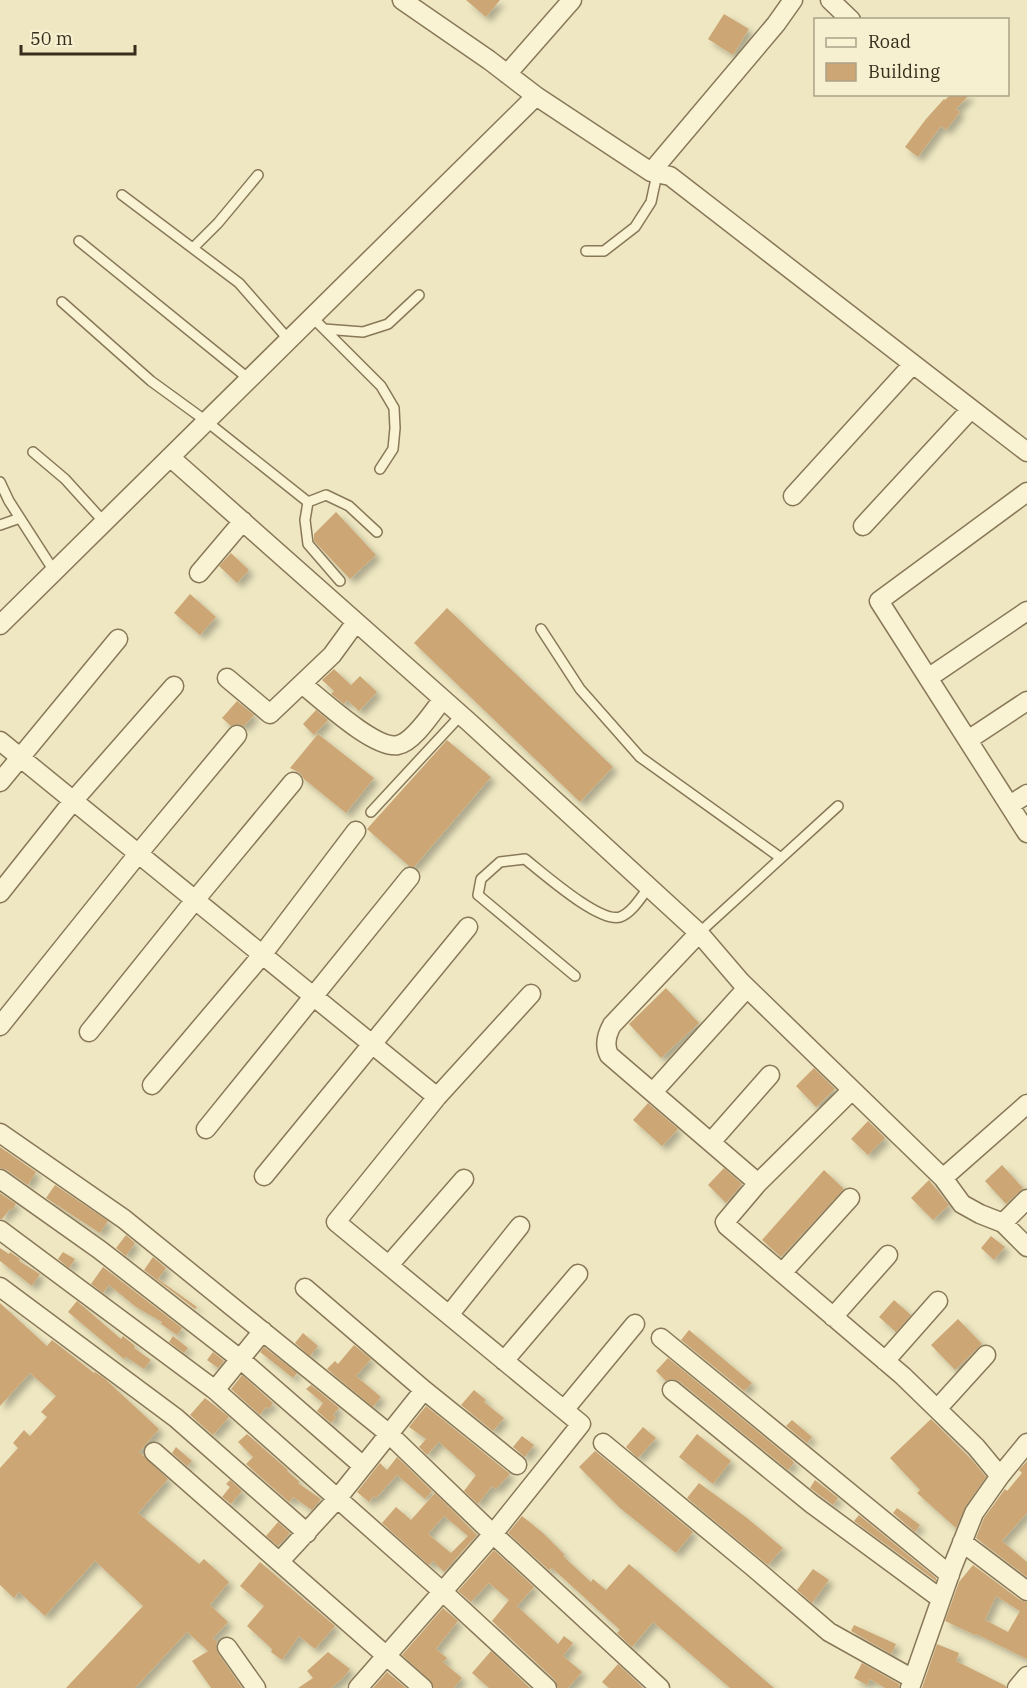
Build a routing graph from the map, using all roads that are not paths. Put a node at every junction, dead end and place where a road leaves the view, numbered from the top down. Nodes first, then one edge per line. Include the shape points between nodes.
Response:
1 (572, 0) edge
2 (794, 0) edge
3 (830, 0) edge
4 (407, 1) edge
5 (849, 18) edge
6 (507, 74) junction
7 (536, 96) junction
8 (654, 173) junction
9 (258, 175) dead end
10 (122, 195) dead end
11 (79, 241) dead end
12 (193, 248) junction
13 (586, 251) dead end
14 (419, 295) dead end
15 (62, 302) dead end
16 (318, 323) junction
17 (289, 340) junction
18 (913, 364) junction
19 (249, 379) junction
20 (970, 408) junction
21 (206, 421) junction
22 (33, 452) dead end
23 (1027, 452) edge
24 (170, 457) junction
25 (380, 469) dead end
26 (0, 482) edge
27 (1027, 492) edge
28 (793, 496) dead end
29 (308, 502) junction
30 (20, 518) junction
31 (243, 521) junction
32 (104, 522) junction
33 (0, 525) edge
34 (863, 526) dead end
35 (377, 532) dead end
36 (54, 571) junction
37 (199, 573) dead end
38 (340, 581) dead end
39 (1027, 611) edge
40 (356, 622) junction
41 (0, 625) edge
42 (541, 629) dead end
43 (118, 639) dead end
44 (227, 678) dead end
45 (928, 678) junction
46 (302, 684) junction
47 (174, 686) dead end
48 (443, 699) junction
49 (1027, 701) edge
50 (461, 715) junction
51 (237, 735) dead end
52 (968, 740) junction
53 (0, 741) edge
54 (20, 758) junction
55 (293, 782) dead end
56 (0, 783) edge
57 (1027, 794) edge
58 (73, 801) junction
59 (1010, 805) junction
60 (838, 806) dead end
61 (371, 812) dead end
62 (356, 831) dead end
63 (1027, 833) edge
64 (138, 854) junction
65 (781, 858) junction
66 (411, 877) dead end
67 (649, 887) junction
68 (0, 893) edge
69 (195, 900) junction
70 (468, 927) dead end
71 (699, 933) junction
72 (262, 955) junction
73 (575, 976) dead end
74 (747, 988) junction
75 (531, 994) dead end
76 (314, 997) junction
77 (0, 1026) edge
78 (89, 1032) dead end
79 (372, 1044) junction
80 (770, 1075) dead end
81 (152, 1085) dead end
82 (852, 1090) junction
83 (653, 1092) junction
84 (437, 1097) junction
85 (1027, 1104) edge
86 (206, 1128) dead end
87 (0, 1133) edge
88 (711, 1142) junction
89 (264, 1176) dead end
90 (943, 1178) junction
91 (0, 1179) edge
92 (464, 1179) dead end
93 (758, 1183) junction
94 (850, 1198) dead end
95 (1027, 1199) edge
96 (1003, 1223) junction
97 (520, 1226) dead end
98 (0, 1230) edge
99 (1027, 1246) edge
100 (888, 1255) dead end
101 (389, 1265) junction
102 (782, 1273) junction
103 (578, 1274) dead end
104 (0, 1287) edge
105 (305, 1288) dead end
106 (938, 1301) dead end
107 (449, 1315) junction
108 (833, 1317) junction
109 (635, 1324) dead end
110 (263, 1331) junction
111 (661, 1338) dead end
112 (986, 1354) dead end
113 (240, 1359) junction
114 (504, 1361) junction
115 (885, 1361) junction
116 (215, 1390) junction
117 (424, 1390) junction
118 (672, 1390) dead end
119 (937, 1409) junction
120 (564, 1410) junction
121 (388, 1434) junction
122 (603, 1443) dead end
123 (1027, 1443) edge
124 (154, 1452) dead end
125 (518, 1465) dead end
126 (363, 1466) junction
127 (1000, 1476) junction
128 (337, 1499) junction
129 (307, 1533) junction
130 (494, 1534) junction
131 (962, 1542) junction
132 (280, 1562) junction
133 (950, 1575) junction
134 (1027, 1591) edge
135 (443, 1592) junction
136 (941, 1599) junction
137 (227, 1647) dead end
138 (387, 1655) junction
139 (1027, 1676) edge
140 (912, 1684) edge
141 (256, 1688) edge
142 (358, 1688) edge
143 (423, 1688) edge
144 (547, 1688) edge
145 (660, 1688) edge
146 (1017, 1688) edge

1 - 6 street
2 - 8 street
3 - 5 street
4 - 6 street
6 - 7 street
7 - 8 street
7 - 16 street
8 - 13 lane via 651,202 635,227 604,250
8 - 18 street via 670,176
9 - 12 lane
10 - 12 lane
11 - 19 lane
12 - 17 lane via 239,284
14 - 16 lane via 388,324 363,333
15 - 21 lane via 151,381
16 - 17 street
16 - 25 lane via 381,386 394,408 393,449
17 - 19 street
18 - 20 street
18 - 28 street
19 - 21 street
20 - 23 street
20 - 34 street
21 - 24 street
21 - 29 lane
22 - 32 lane via 65,479
24 - 31 street
24 - 32 street
26 - 30 lane
27 - 45 street via 879,601
29 - 35 lane via 326,495 349,506
29 - 38 lane via 308,544
30 - 33 lane
30 - 36 lane
31 - 37 street
31 - 40 street
32 - 36 street
36 - 41 street
39 - 45 street
40 - 46 street via 332,655
40 - 48 street
42 - 65 lane via 580,689 640,757
43 - 54 street
44 - 46 street via 270,714
45 - 52 street
46 - 48 street via 361,732 383,744 399,745 413,736
47 - 58 street
48 - 50 street
49 - 52 street
50 - 61 lane
50 - 67 street
51 - 64 street
52 - 59 street
53 - 54 street
54 - 56 street
54 - 58 street
55 - 69 street
57 - 59 street
58 - 64 street
58 - 68 street
59 - 63 street
60 - 65 lane
62 - 72 street
64 - 69 street
64 - 77 street
65 - 71 lane
66 - 76 street
67 - 71 street
67 - 73 lane via 629,912 619,918 604,917 525,859 500,862 481,879 478,895
69 - 72 street
69 - 78 street
70 - 79 street
71 - 74 street
71 - 83 street via 609,1032 609,1055
72 - 76 street
72 - 81 street
74 - 82 street
74 - 83 street
75 - 84 street
76 - 79 street
76 - 86 street
79 - 84 street
79 - 89 street
80 - 88 street
82 - 90 street
82 - 93 street
83 - 88 street
84 - 101 street via 336,1222
85 - 90 street
87 - 110 street via 123,1220
88 - 93 street
90 - 96 street via 962,1204
91 - 113 street via 100,1250
92 - 101 street
93 - 102 street via 725,1222
94 - 102 street
95 - 96 street
96 - 99 street
97 - 107 street
98 - 116 street
100 - 108 street
101 - 107 street
102 - 108 street
103 - 114 street
104 - 129 street via 176,1418
105 - 117 street
106 - 115 street
107 - 114 street
108 - 115 street
109 - 120 street
110 - 113 street
110 - 121 street
111 - 133 street
112 - 119 street
113 - 116 street
113 - 126 street
114 - 120 street
115 - 119 street
116 - 128 street
117 - 121 street
117 - 125 street
118 - 136 street via 812,1504
119 - 127 street
120 - 130 street via 581,1424
121 - 126 street
121 - 130 street
122 - 140 street via 829,1632
123 - 127 street
124 - 132 street
126 - 128 street
127 - 131 street via 974,1512
128 - 129 street
128 - 135 street
129 - 132 street
130 - 135 street
130 - 145 street
131 - 133 street
131 - 134 street
132 - 138 street
133 - 136 street
135 - 138 street
135 - 144 street
136 - 140 street
137 - 141 street
138 - 142 street
138 - 143 street
139 - 146 street

